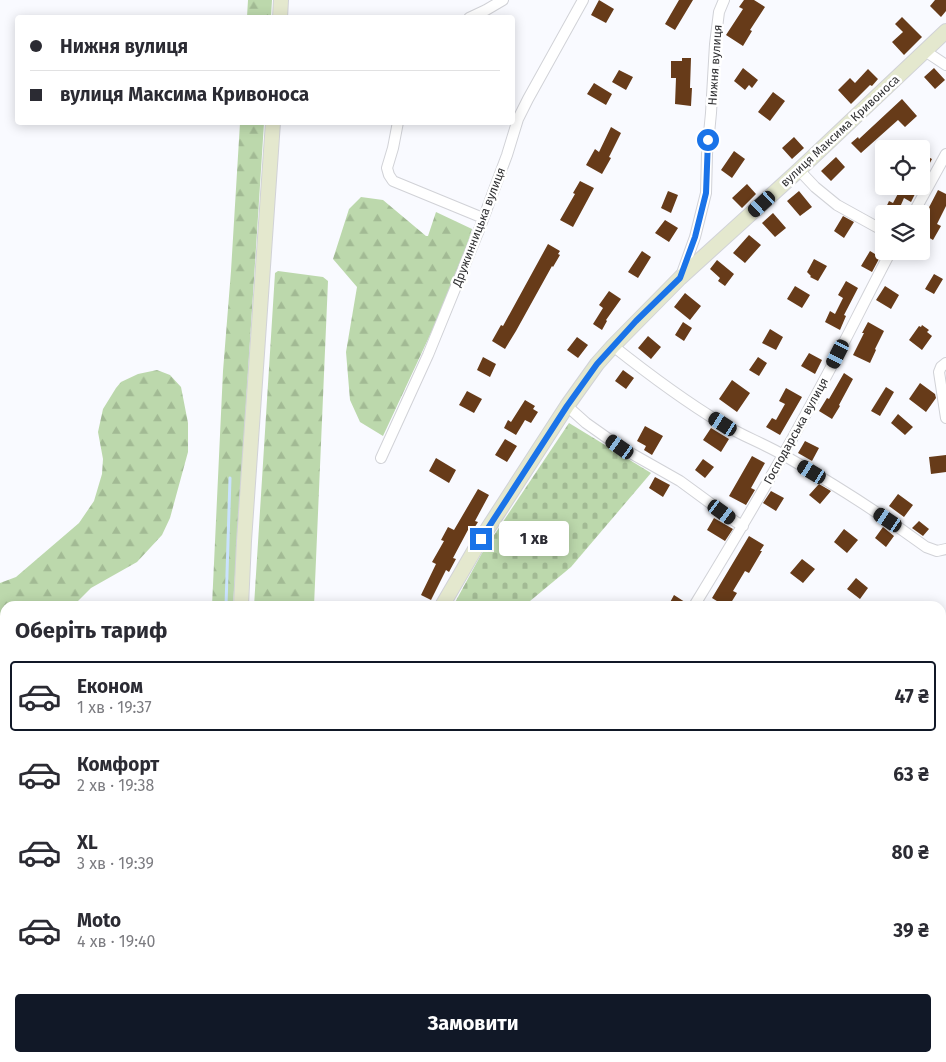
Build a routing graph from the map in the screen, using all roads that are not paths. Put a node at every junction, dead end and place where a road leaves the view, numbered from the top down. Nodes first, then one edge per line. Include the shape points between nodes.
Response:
1 (281, 0) edge
2 (503, 0) edge
3 (583, 0) edge
4 (724, 0) edge
5 (280, 15) edge
6 (475, 15) edge
7 (946, 31) edge
8 (925, 51) junction
9 (946, 66) edge
10 (272, 125) edge
11 (397, 125) edge
12 (946, 154) edge
13 (799, 170) junction
14 (918, 205) edge
15 (483, 218) junction
16 (875, 226) edge
17 (886, 260) edge
18 (680, 278) junction
19 (613, 346) junction
20 (944, 365) edge
21 (567, 406) junction
22 (946, 418) edge
23 (784, 455) junction
24 (381, 458) dead end
25 (743, 526) junction
26 (946, 550) edge
27 (241, 601) edge
28 (445, 601) edge
29 (697, 601) edge

1 - 5 street
2 - 6 street
3 - 15 street, Дружинницька вулиця via 518,119
4 - 18 street, Нижня вулиця via 714,44 706,193
7 - 8 street, вулиця Максима Кривоноса
8 - 9 street
8 - 13 street, вулиця Максима Кривоноса
10 - 27 street
11 - 15 street via 387,168 394,181
12 - 14 street
13 - 16 street via 837,205
13 - 18 street, вулиця Максима Кривоноса
15 - 24 street, Дружинницька вулиця via 428,355
17 - 23 street, Господарська вулиця
18 - 19 street, вулиця Максима Кривоноса
19 - 21 street, вулиця Максима Кривоноса
19 - 23 street via 704,412
20 - 22 street via 939,372
21 - 25 street via 620,447 680,481
21 - 28 street, вулиця Максима Кривоноса
23 - 25 street, Господарська вулиця
23 - 26 street via 866,505 926,547
25 - 29 street, Господарська вулиця

